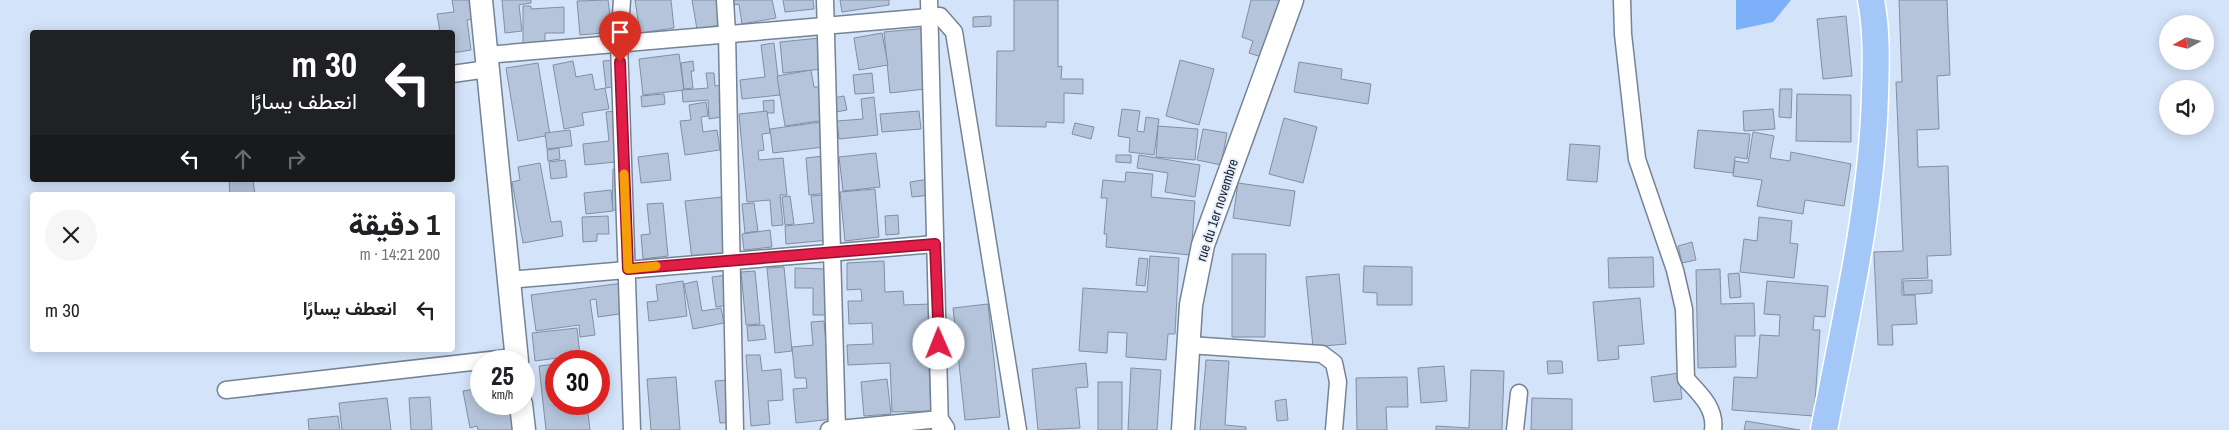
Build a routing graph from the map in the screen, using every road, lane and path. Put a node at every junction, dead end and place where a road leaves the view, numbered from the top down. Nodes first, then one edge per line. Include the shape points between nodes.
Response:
1 (481, 0) edge
2 (622, 0) edge
3 (725, 0) edge
4 (826, 0) edge
5 (1292, 0) edge
6 (1622, 0) edge
7 (1854, 0) edge
8 (1871, 0) edge
9 (930, 8) edge
10 (826, 24) junction
11 (727, 33) junction
12 (620, 43) junction
13 (487, 62) junction
14 (455, 73) edge
15 (1874, 147) junction
16 (935, 244) junction
17 (833, 252) junction
18 (733, 260) junction
19 (628, 269) junction
20 (507, 280) junction
21 (1189, 345) junction
22 (515, 350) edge
23 (470, 364) edge
24 (226, 390) dead end
25 (1519, 393) dead end
26 (522, 415) edge
27 (942, 426) edge
28 (524, 430) edge
29 (632, 430) edge
30 (735, 430) edge
31 (829, 430) edge
32 (837, 430) edge
33 (1018, 430) edge
34 (1183, 430) edge
35 (1334, 430) edge
36 (1516, 430) edge
37 (1713, 430) edge
38 (1824, 430) edge

1 - 13 main road
2 - 12 street
3 - 11 street
4 - 10 street
5 - 21 main road, rue du 1er novembre via 1203,246 1192,305
6 - 37 street via 1638,159 1678,280 1684,308 1686,379 1707,402 1714,421
7 - 15 main road
8 - 15 main road via 1876,56
9 - 10 street
9 - 16 street
9 - 33 street via 954,32
10 - 11 street
10 - 17 street
11 - 12 street
11 - 18 street
12 - 13 street
12 - 19 street
13 - 14 street
13 - 20 main road
15 - 38 main road via 1860,241
16 - 17 street
16 - 27 street
17 - 18 street
17 - 32 street
18 - 19 street
18 - 30 street
19 - 20 street
19 - 29 street
20 - 22 main road
21 - 34 main road, rue du 1er novembre
21 - 35 street via 1322,354 1334,363 1338,382
23 - 24 street
25 - 36 street
26 - 28 main road
27 - 32 street
31 - 32 street

